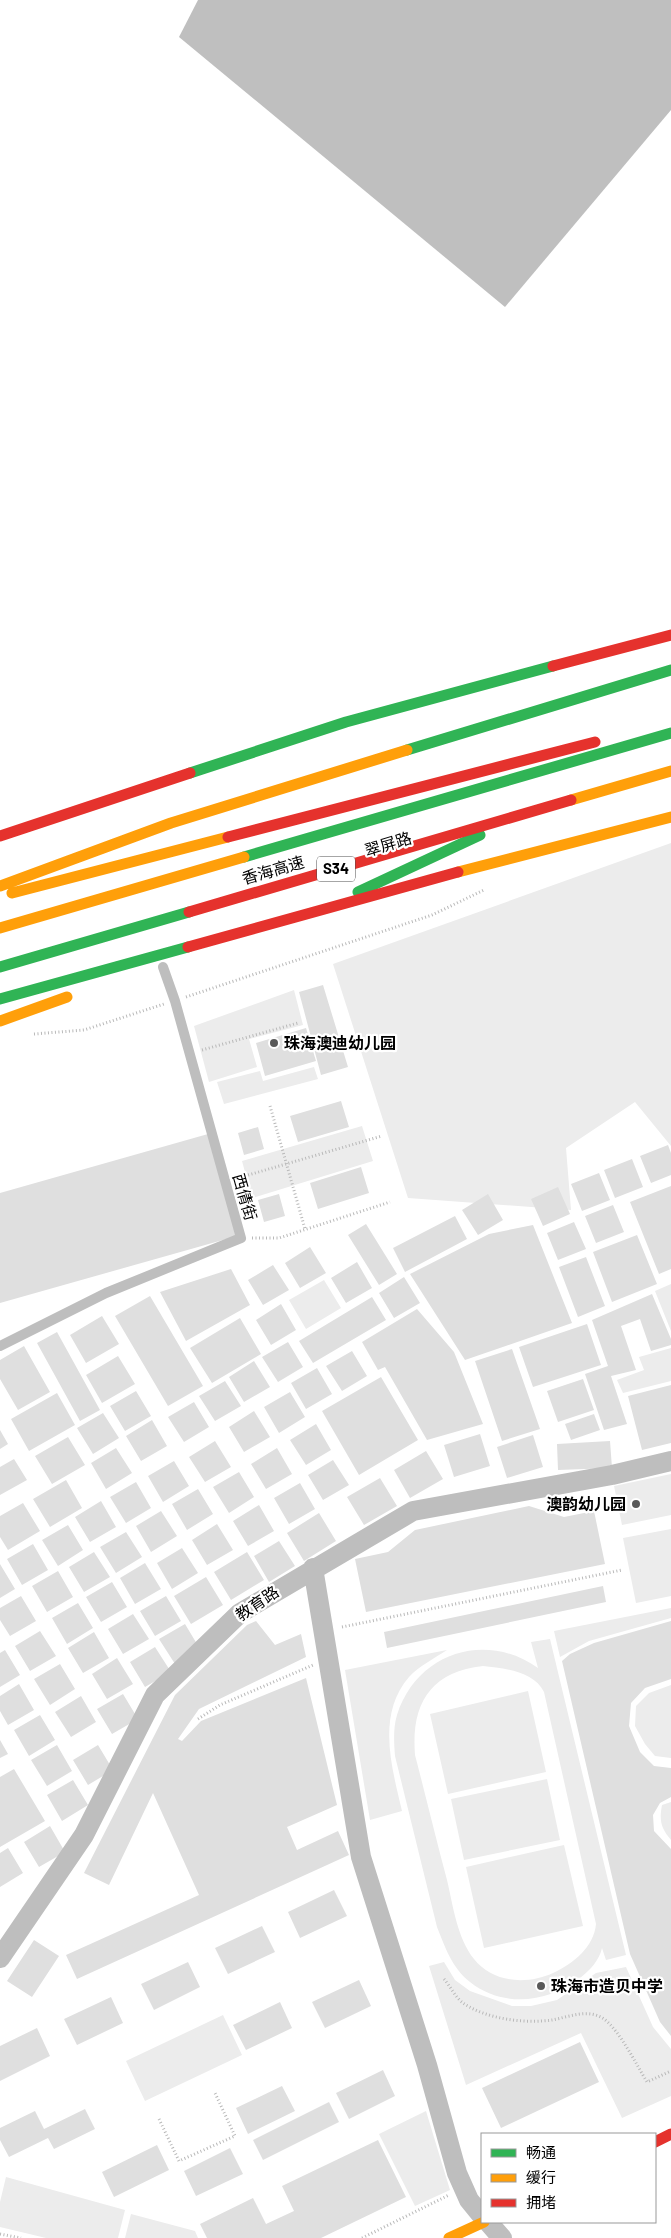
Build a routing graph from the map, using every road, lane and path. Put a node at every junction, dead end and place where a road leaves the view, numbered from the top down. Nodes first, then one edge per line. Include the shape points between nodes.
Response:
1 (671, 635) edge
2 (671, 670) edge
3 (671, 722) edge
4 (671, 733) edge
5 (623, 735) dead end
6 (604, 740) dead end
7 (671, 771) edge
8 (671, 776) edge
9 (671, 817) edge
10 (490, 831) junction
11 (0, 836) edge
12 (0, 886) edge
13 (488, 888) dead end
14 (0, 896) edge
15 (0, 928) edge
16 (198, 957) dead end
17 (0, 967) edge
18 (163, 967) dead end
19 (0, 978) edge
20 (76, 994) dead end
21 (0, 999) edge
22 (175, 1001) junction
23 (0, 1021) edge
24 (298, 1023) dead end
25 (26, 1034) dead end
26 (190, 1054) junction
27 (270, 1106) dead end
28 (382, 1136) dead end
29 (286, 1164) junction
30 (226, 1182) junction
31 (390, 1202) dead end
32 (305, 1229) junction
33 (242, 1238) junction
34 (0, 1346) edge
35 (671, 1461) edge
36 (313, 1568) junction
37 (622, 1570) dead end
38 (324, 1631) junction
39 (329, 1658) junction
40 (198, 1719) dead end
41 (0, 1958) edge
42 (444, 1979) dead end
43 (671, 2072) edge
44 (216, 2093) dead end
45 (159, 2120) dead end
46 (671, 2134) edge
47 (656, 2142) edge
48 (463, 2189) junction
49 (481, 2215) edge
50 (482, 2223) edge
51 (489, 2223) edge
52 (0, 2234) edge
53 (21, 2238) edge
54 (362, 2238) edge
55 (449, 2238) edge
56 (502, 2238) edge

1 - 11 main road via 346,722
2 - 12 main road via 171,822
3 - 5 main road
4 - 15 main road, 香海高速 / S34
6 - 14 main road
7 - 17 main road, 香海高速 / S34
8 - 10 main road, 翠屏路
9 - 21 main road
10 - 16 main road via 259,938
10 - 19 main road, 翠屏路
13 - 22 path via 432,915
18 - 22 lane, 西倩街
20 - 23 main road
22 - 25 path via 84,1030
22 - 26 lane, 西倩街
24 - 26 path
26 - 30 lane, 西倩街
27 - 29 path
28 - 29 path
29 - 30 path
29 - 32 path
30 - 33 lane, 西倩街
31 - 32 path
32 - 33 path via 278,1238
33 - 34 lane, 西倩街 via 106,1293
35 - 36 street, 教育路 via 413,1512
36 - 38 street
36 - 41 street, 教育路 via 240,1613 155,1695 84,1835
37 - 38 path
38 - 39 street
39 - 40 path via 220,1705
39 - 48 street via 361,1857
42 - 43 path via 463,2003 493,2016 514,2020 550,2020 592,2013 616,2033 647,2082
44 - 45 path via 235,2136 179,2161
46 - 47 main road
48 - 49 street
48 - 54 path
50 - 55 main road
51 - 56 street
52 - 53 path

